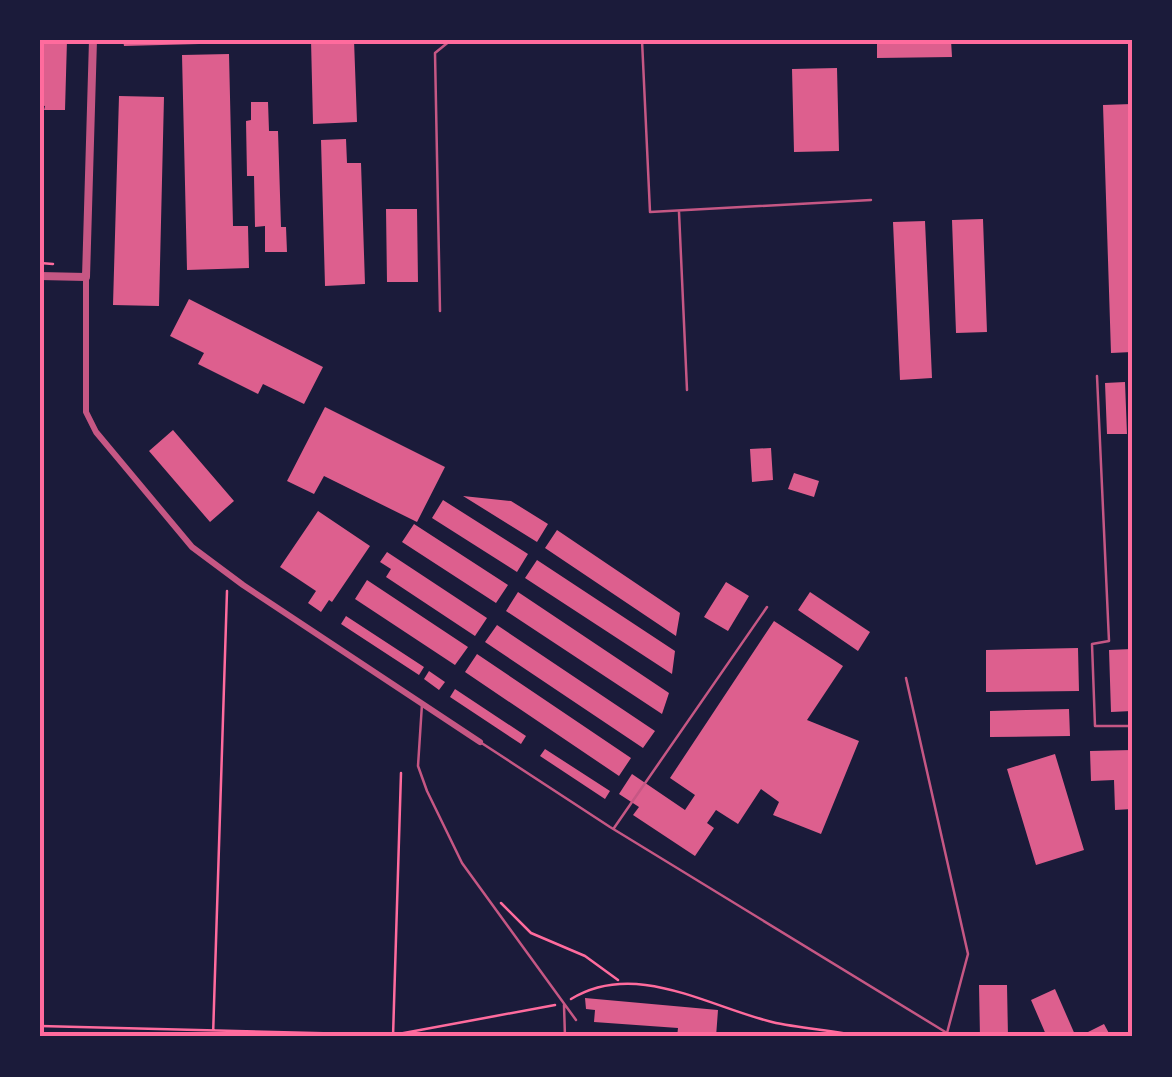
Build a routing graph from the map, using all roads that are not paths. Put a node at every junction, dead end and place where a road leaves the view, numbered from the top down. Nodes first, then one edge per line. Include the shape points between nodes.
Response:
1 (92, 40) edge
2 (451, 40) edge
3 (642, 40) edge
4 (872, 200) dead end
5 (678, 210) junction
6 (40, 276) edge
7 (86, 277) junction
8 (440, 311) dead end
9 (1097, 376) dead end
10 (686, 390) dead end
11 (767, 607) dead end
12 (906, 678) dead end
13 (422, 703) junction
14 (1132, 726) edge
15 (480, 742) joint
16 (614, 829) junction
17 (564, 1003) junction
18 (576, 1020) dead end
19 (565, 1037) edge

1 - 7 street
2 - 8 lane via 434,53
3 - 5 lane via 650,212
4 - 5 lane
5 - 10 lane
6 - 7 street
7 - 13 street via 86,412 96,432 192,547
9 - 14 lane via 1109,642 1092,644 1095,726
11 - 16 lane
12 - 16 lane via 968,954 946,1033
13 - 15 street
13 - 17 lane via 418,766 426,791 462,862
15 - 16 lane
17 - 18 lane
17 - 19 lane

